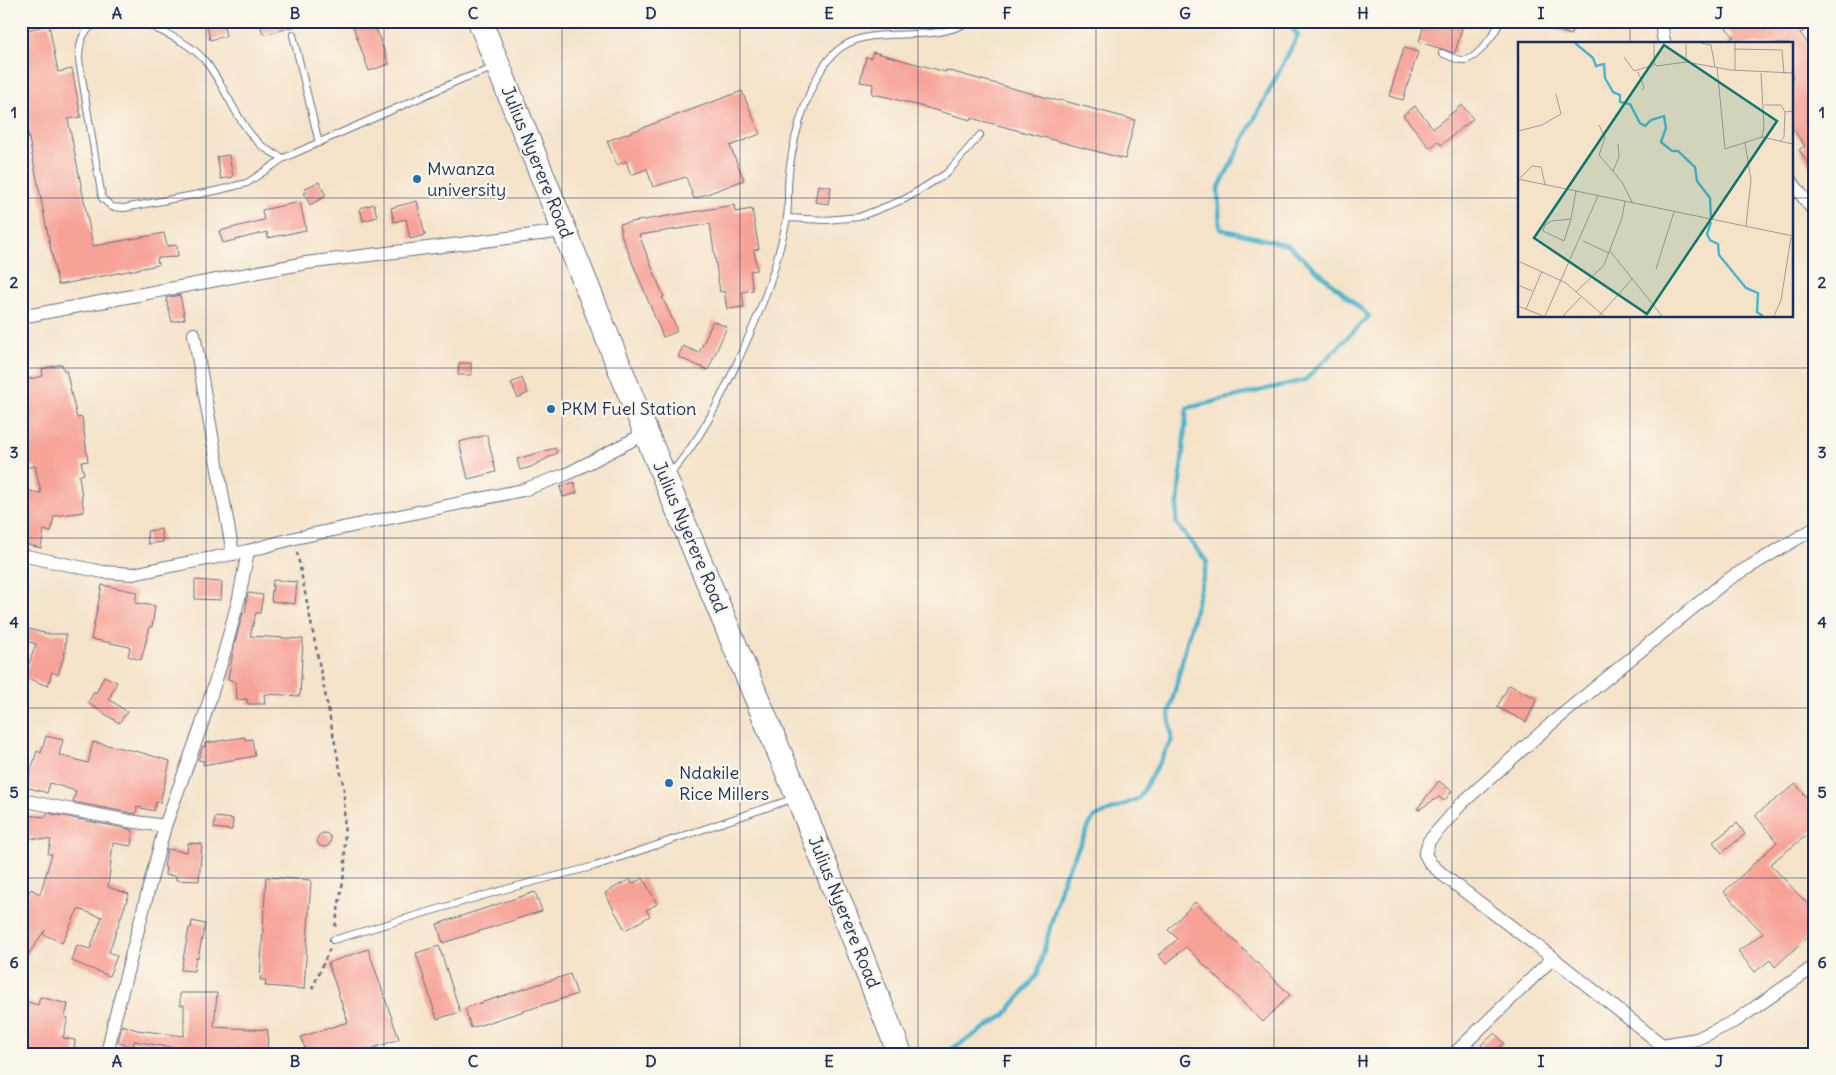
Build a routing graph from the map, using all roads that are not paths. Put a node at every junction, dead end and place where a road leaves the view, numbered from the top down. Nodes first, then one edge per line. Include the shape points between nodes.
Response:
1 (99, 21) edge
2 (140, 21) edge
3 (480, 21) edge
4 (970, 21) edge
5 (1501, 21) edge
6 (1659, 22) edge
7 (292, 35) dead end
8 (1664, 42) edge
9 (1442, 54) dead end
10 (498, 66) junction
11 (980, 135) dead end
12 (318, 143) junction
13 (284, 158) junction
14 (1794, 185) edge
15 (1815, 213) edge
16 (787, 218) junction
17 (564, 231) junction
18 (21, 317) edge
19 (194, 334) dead end
20 (646, 433) junction
21 (666, 479) junction
22 (1815, 528) edge
23 (248, 551) junction
24 (233, 554) junction
25 (21, 555) edge
26 (798, 797) junction
27 (21, 800) edge
28 (165, 826) junction
29 (333, 940) road end
30 (1553, 958) junction
31 (1815, 966) edge
32 (1664, 1050) edge
33 (107, 1054) edge
34 (900, 1054) edge
35 (1454, 1054) edge

1 - 13 lane via 83,34 78,60 102,198 112,207 124,208 247,183
2 - 13 lane via 188,45 205,61 246,128 260,144
3 - 10 highway, Julius Nyerere Road
4 - 16 lane via 936,34 866,36 842,47 829,58 816,79 794,141
5 - 9 lane via 1475,55 1466,60
6 - 8 street
7 - 12 lane
10 - 12 lane
10 - 17 highway, Julius Nyerere Road
11 - 16 lane via 947,173 905,199 859,217 826,220
12 - 13 lane
14 - 15 street
16 - 21 lane via 755,326 708,422
17 - 18 street via 306,263
17 - 20 highway, Julius Nyerere Road
19 - 24 street
20 - 21 highway, Julius Nyerere Road
20 - 23 street via 574,470 523,490 295,538
21 - 26 highway, Julius Nyerere Road
22 - 30 street via 1719,586 1552,723 1461,804 1429,841 1425,854 1430,864
23 - 24 street
23 - 28 street via 223,657
24 - 25 street via 133,574 103,572
26 - 29 lane via 595,866
26 - 34 highway, Julius Nyerere Road
27 - 28 street
28 - 33 street
30 - 32 street
30 - 35 street
31 - 32 street via 1737,1020

